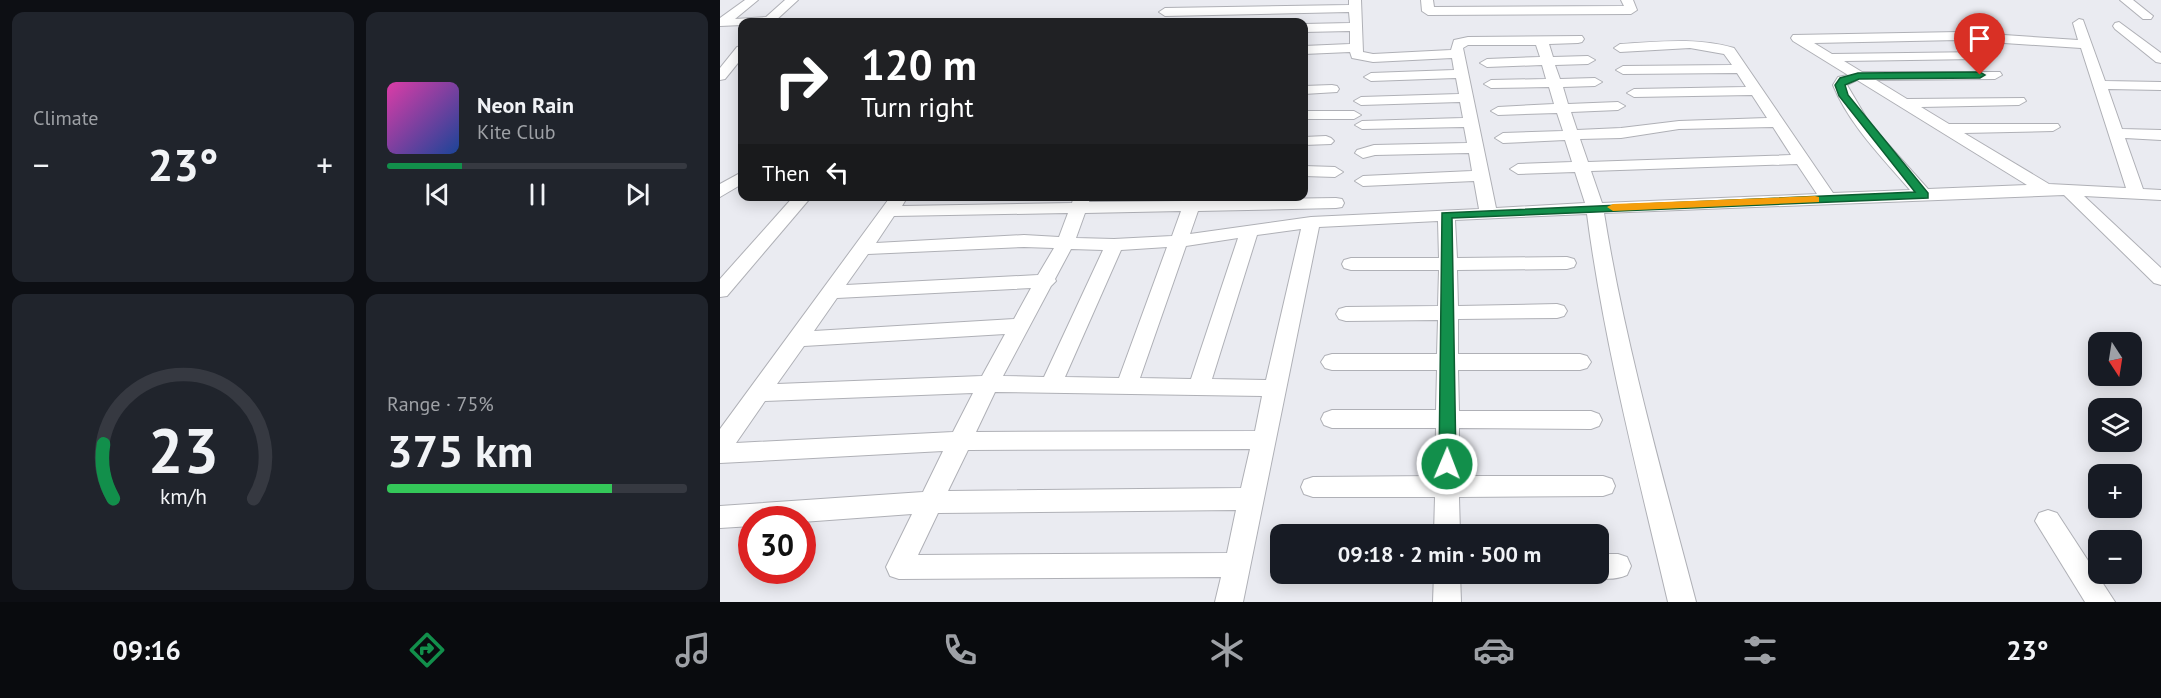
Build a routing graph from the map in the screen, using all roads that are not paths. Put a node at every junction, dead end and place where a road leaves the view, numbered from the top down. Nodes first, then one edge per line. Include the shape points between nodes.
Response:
1 (752, 0) edge
2 (792, 0) edge
3 (1427, 0) edge
4 (1627, 0) edge
5 (2126, 0) edge
6 (1355, 4) edge
7 (1491, 5) edge
8 (1567, 5) edge
9 (1166, 12) edge
10 (2147, 16) dead end
11 (771, 18) edge
12 (738, 22) edge
13 (722, 23) edge
14 (2079, 23) dead end
15 (1356, 27) junction
16 (2119, 27) dead end
17 (1308, 28) edge
18 (1578, 39) dead end
19 (1541, 40) junction
20 (2086, 44) junction
21 (1357, 48) junction
22 (1620, 48) dead end
23 (1308, 50) edge
24 (1458, 54) junction
25 (738, 55) edge
26 (1977, 55) dead end
27 (1830, 58) junction
28 (2161, 59) edge
29 (1588, 60) dead end
30 (1549, 61) junction
31 (1487, 63) dead end
32 (1739, 69) junction
33 (1623, 70) dead end
34 (1463, 74) junction
35 (1995, 75) dead end
36 (720, 76) edge
37 (1858, 76) junction
38 (1371, 77) dead end
39 (1595, 82) dead end
40 (1555, 83) junction
41 (1491, 84) dead end
42 (2099, 85) junction
43 (2161, 86) edge
44 (1332, 89) dead end
45 (1308, 90) edge
46 (1755, 91) junction
47 (1634, 93) dead end
48 (1466, 98) junction
49 (1361, 101) dead end
50 (2019, 101) dead end
51 (1903, 103) junction
52 (1618, 106) dead end
53 (1562, 108) junction
54 (1498, 111) dead end
55 (1308, 115) edge
56 (1470, 122) junction
57 (1776, 122) junction
58 (2052, 127) dead end
59 (1946, 129) junction
60 (2115, 133) junction
61 (1571, 135) junction
62 (2161, 135) edge
63 (1503, 138) dead end
64 (1308, 141) edge
65 (1326, 141) dead end
66 (1475, 148) junction
67 (1363, 153) dead end
68 (1802, 159) junction
69 (1582, 166) junction
70 (1518, 169) dead end
71 (1308, 171) edge
72 (1335, 172) dead end
73 (1481, 176) junction
74 (738, 180) edge
75 (1363, 181) dead end
76 (2046, 189) junction
77 (2068, 191) junction
78 (720, 192) edge
79 (2136, 194) junction
80 (1924, 195) junction
81 (2161, 195) edge
82 (1829, 199) junction
83 (800, 201) edge
84 (1081, 201) edge
85 (1193, 201) edge
86 (1264, 201) edge
87 (1336, 202) dead end
88 (895, 204) edge
89 (1594, 208) junction
90 (1488, 213) junction
91 (1446, 215) junction
92 (1311, 222) junction
93 (1250, 230) junction
94 (1179, 241) junction
95 (1065, 244) junction
96 (1114, 245) junction
97 (862, 249) junction
98 (1567, 263) dead end
99 (1351, 264) dead end
100 (1448, 264) junction
101 (2161, 279) edge
102 (1047, 281) junction
103 (720, 291) edge
104 (832, 292) junction
105 (1557, 311) dead end
106 (1448, 312) junction
107 (1346, 314) dead end
108 (1021, 326) junction
109 (798, 339) junction
110 (1332, 362) dead end
111 (1580, 362) dead end
112 (1447, 364) junction
113 (988, 384) junction
114 (1050, 386) junction
115 (1126, 387) junction
116 (1199, 387) junction
117 (1274, 388) junction
118 (759, 393) junction
119 (1448, 418) junction
120 (1332, 419) dead end
121 (1591, 420) dead end
122 (1263, 440) junction
123 (960, 441) junction
124 (720, 447) edge
125 (720, 453) edge
126 (1447, 486) junction
127 (1603, 486) dead end
128 (1312, 488) dead end
129 (1250, 500) junction
130 (930, 502) junction
131 (720, 517) edge
132 (2048, 521) dead end
133 (1447, 524) edge
134 (1237, 565) junction
135 (1447, 584) edge
136 (1229, 602) edge
137 (1448, 602) edge
138 (1682, 602) edge
139 (2101, 602) edge

1 - 13 street
2 - 11 street
3 - 7 street via 1428,11
4 - 8 street via 1631,9
5 - 10 street
6 - 9 street
6 - 15 street
7 - 8 street
12 - 13 street
14 - 20 street
15 - 17 street
15 - 21 street
16 - 28 street
18 - 19 street
19 - 24 street via 1468,41 1459,44
19 - 30 street
20 - 27 street via 1959,36 1796,38
20 - 42 street
21 - 23 street
21 - 24 street via 1357,55 1364,58
22 - 32 street via 1722,48 1729,51
24 - 34 street
25 - 36 street
26 - 27 street
27 - 37 street
29 - 30 street
30 - 31 street
30 - 40 street
32 - 33 street
32 - 46 street
34 - 38 street
34 - 48 street
35 - 37 street
37 - 51 street
37 - 80 street via 1843,80 1840,85 1844,96
39 - 40 street
40 - 41 street
40 - 53 street
42 - 43 street
42 - 60 street
44 - 45 street
46 - 47 street
46 - 57 street
48 - 49 street
48 - 56 street
50 - 51 street
51 - 59 street
52 - 53 street
53 - 54 street
53 - 61 street
55 - 56 street
56 - 66 street
57 - 61 street via 1679,125
57 - 68 street
58 - 59 street
59 - 76 street
60 - 62 street
60 - 79 street
61 - 63 street
61 - 69 street
64 - 65 street
66 - 67 street
66 - 73 street
68 - 69 street
68 - 82 street
69 - 70 street
69 - 89 street
71 - 72 street
73 - 75 street
73 - 90 street
74 - 78 street
76 - 77 street
76 - 80 street
77 - 79 street
77 - 101 street
79 - 81 street
80 - 82 street
82 - 89 street
83 - 103 street
84 - 88 street
84 - 95 street
85 - 94 street
86 - 87 street
88 - 97 street
89 - 90 street
89 - 138 street via 1637,419
90 - 91 street
91 - 92 street
91 - 100 street
92 - 93 street
92 - 117 street
93 - 94 street
93 - 116 street
94 - 96 street
94 - 115 street
95 - 96 street
95 - 97 street via 1024,241
95 - 102 street
96 - 114 street
97 - 104 street
98 - 100 street
99 - 100 street
100 - 106 street
102 - 104 street
102 - 108 street
104 - 109 street
105 - 106 street
106 - 107 street
106 - 112 street
108 - 109 street
108 - 113 street
109 - 118 street
110 - 112 street
111 - 112 street
112 - 119 street
113 - 114 street
113 - 118 street
113 - 123 street
114 - 115 street
115 - 116 street
116 - 117 street
117 - 122 street
118 - 124 street
119 - 120 street
119 - 121 street
119 - 126 street
122 - 123 street
122 - 129 street
123 - 125 street
123 - 130 street
126 - 127 street
126 - 128 street
126 - 133 street
129 - 130 street
129 - 134 street
130 - 131 street
130 - 134 street via 899,567
132 - 139 street
134 - 136 street
135 - 137 street

